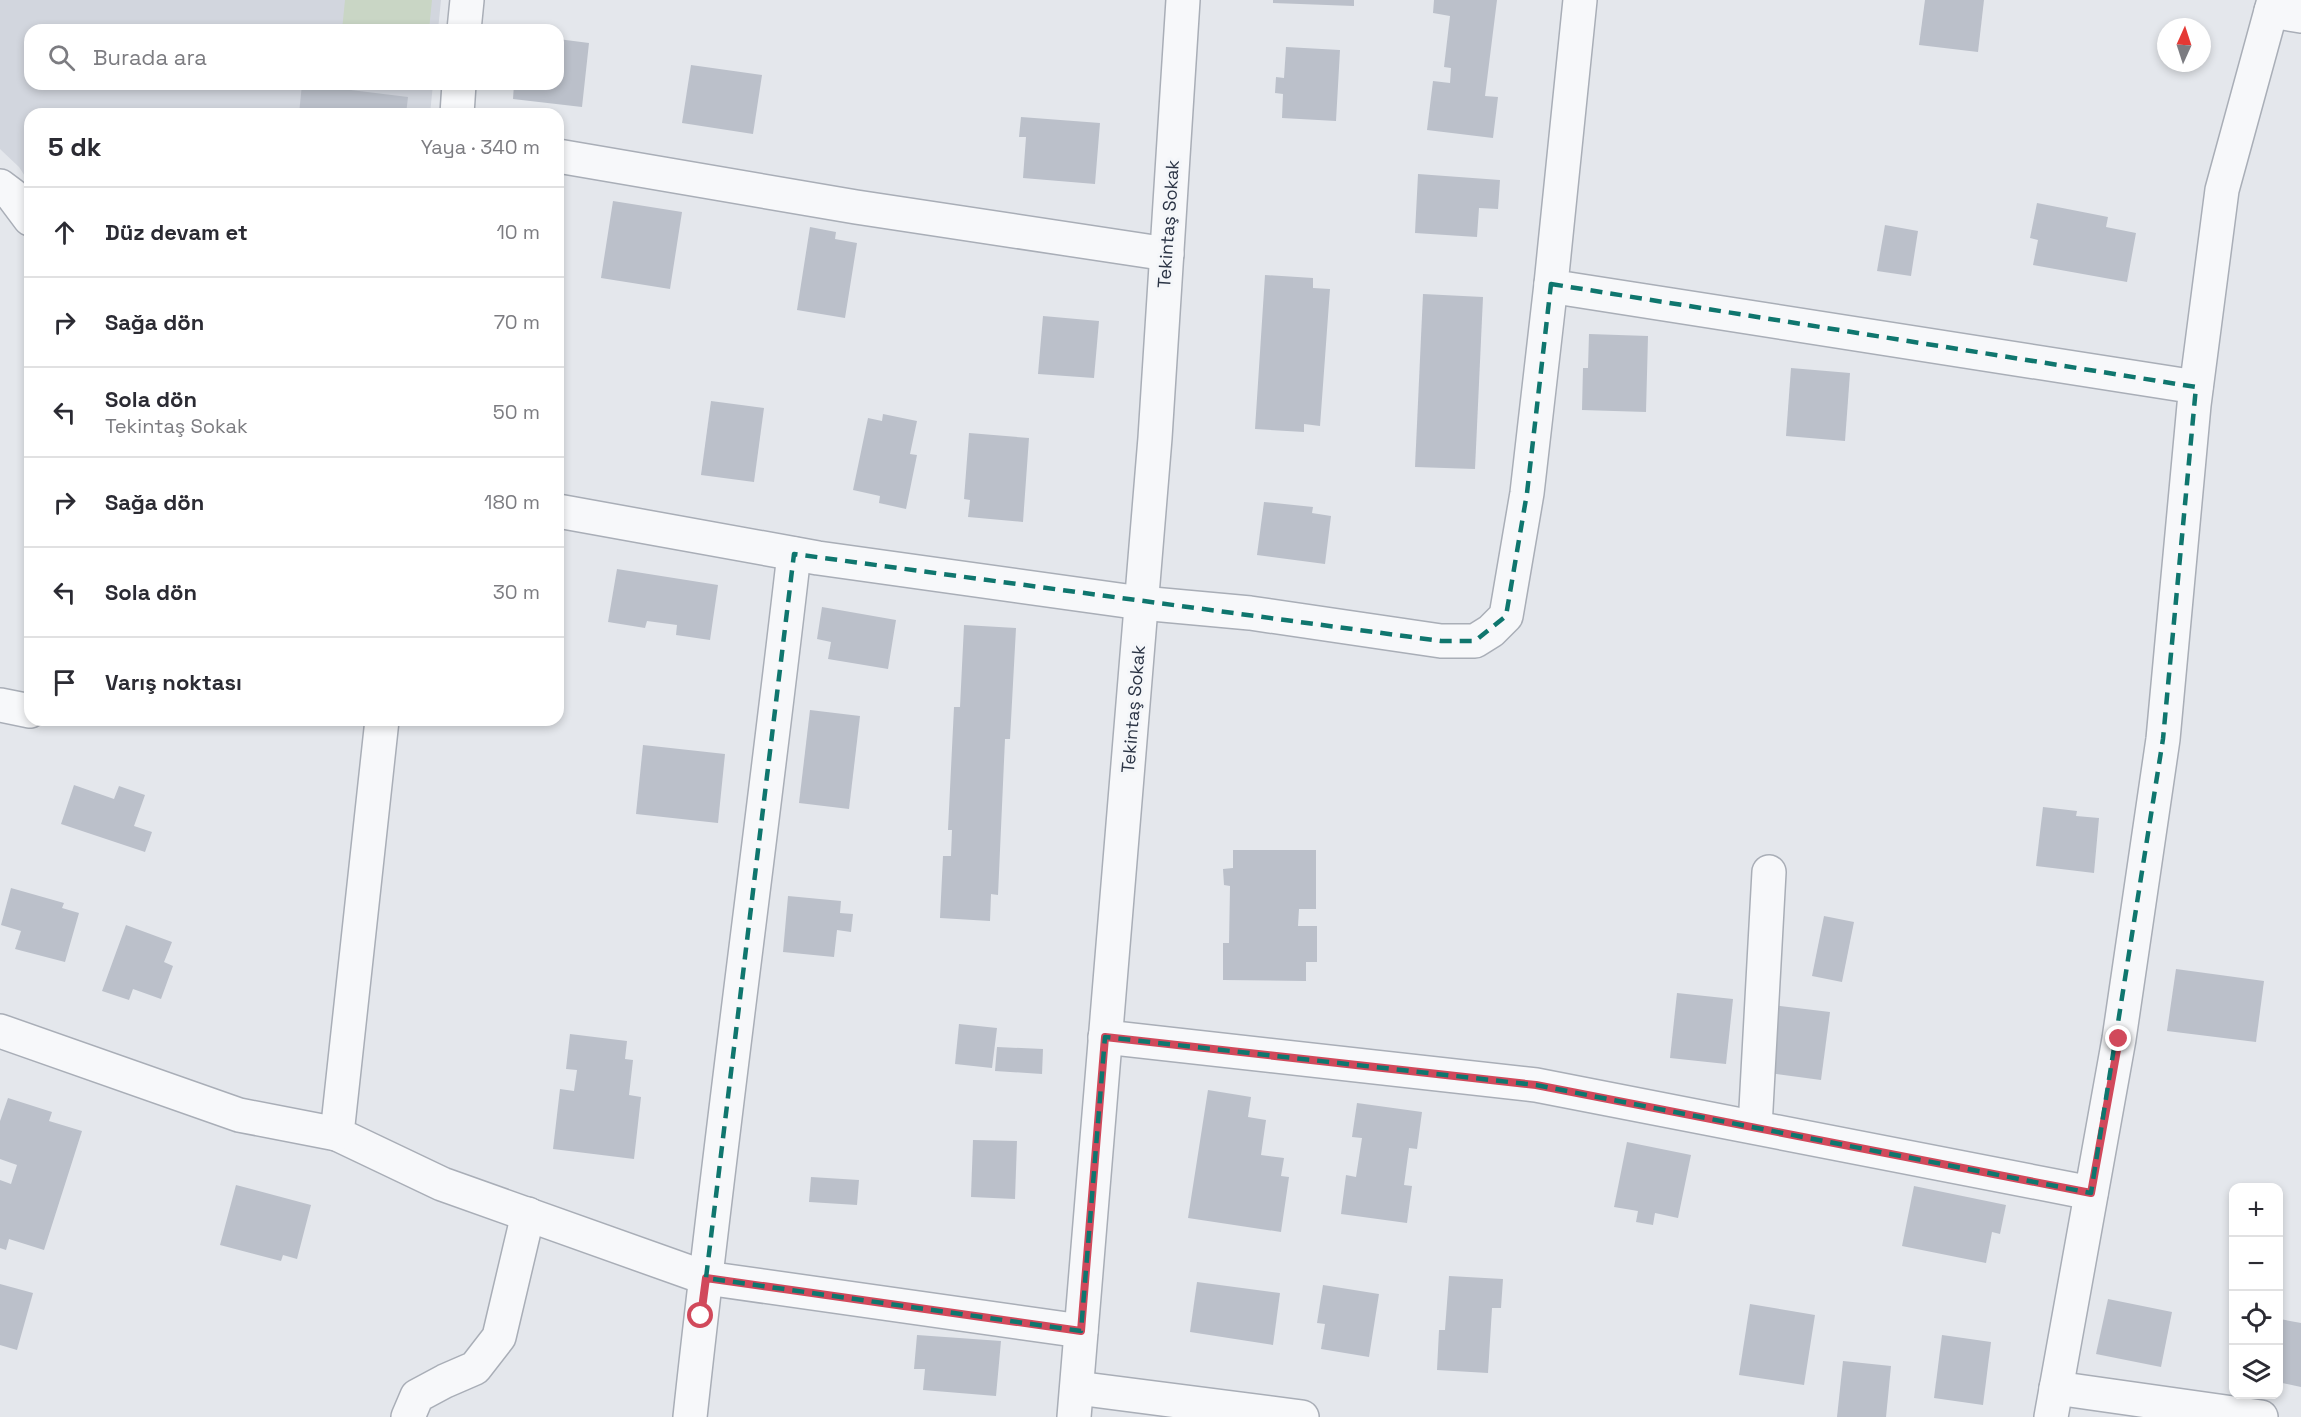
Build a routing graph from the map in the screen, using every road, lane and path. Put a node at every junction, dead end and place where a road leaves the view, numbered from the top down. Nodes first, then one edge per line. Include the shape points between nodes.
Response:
1 (467, 0) edge
2 (1183, 0) edge
3 (1580, 0) edge
4 (2282, 9) edge
5 (465, 24) edge
6 (459, 90) edge
7 (457, 108) edge
8 (564, 157) edge
9 (0, 186) edge
10 (24, 211) edge
11 (1167, 254) junction
12 (1551, 284) junction
13 (2196, 387) junction
14 (564, 512) edge
15 (794, 555) junction
16 (1141, 603) junction
17 (0, 705) edge
18 (24, 710) edge
19 (381, 726) edge
20 (1769, 872) dead end
21 (0, 1031) edge
22 (1105, 1037) junction
23 (1755, 1127) junction
24 (337, 1134) junction
25 (2091, 1193) junction
26 (528, 1214) junction
27 (706, 1278) junction
28 (1081, 1331) junction
29 (1075, 1402) edge
30 (2053, 1403) edge
31 (408, 1417) edge
32 (690, 1417) edge
33 (1302, 1417) edge
34 (2261, 1417) edge

1 - 5 street
2 - 11 street, Tekintaş Sokak
3 - 12 street
4 - 13 street via 2222,190
6 - 7 street
8 - 11 street
9 - 10 street
11 - 16 street, Tekintaş Sokak
12 - 13 street
12 - 16 street via 1527,493 1506,616 1491,631 1475,641 1441,641 1250,613
13 - 25 street via 2163,738 2119,1039
14 - 15 street
15 - 16 street
15 - 27 street
16 - 22 street, Tekintaş Sokak
17 - 18 street
19 - 24 street
20 - 23 street
21 - 24 street via 239,1115
22 - 23 street via 1536,1085
22 - 28 street, Tekintaş Sokak
23 - 25 street
24 - 26 street via 442,1184
25 - 30 street
26 - 27 street
26 - 31 street via 499,1337 475,1368 417,1396
27 - 28 street
27 - 32 street
28 - 29 street, Tekintaş Sokak
29 - 33 street
30 - 34 street

